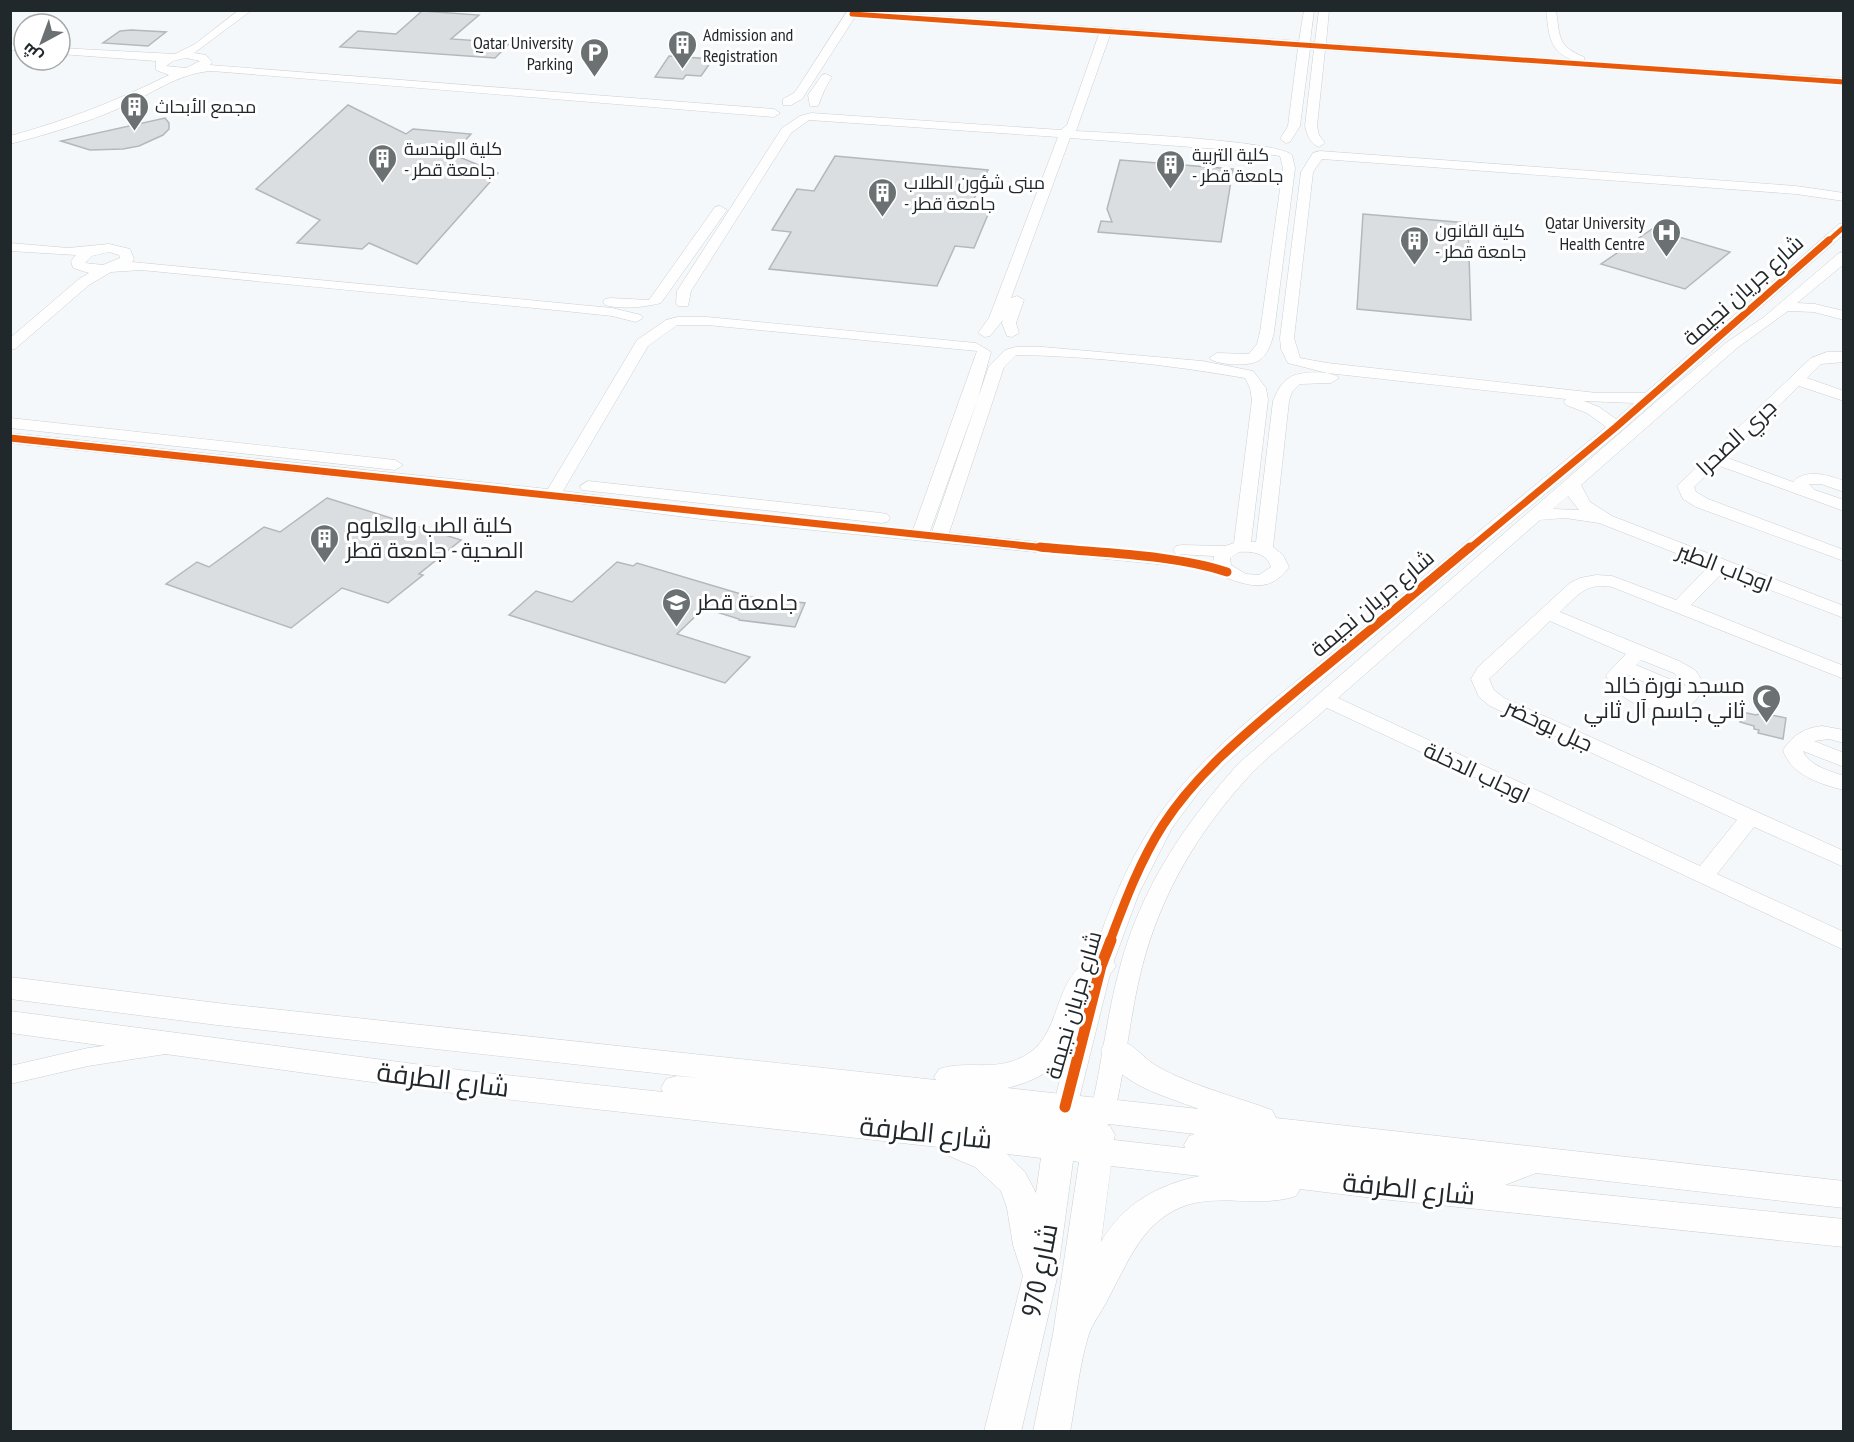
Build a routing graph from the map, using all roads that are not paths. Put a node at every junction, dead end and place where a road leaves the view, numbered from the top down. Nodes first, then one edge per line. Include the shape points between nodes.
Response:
1 (884, 10) edge
2 (1309, 10) edge
3 (1324, 10) edge
4 (1539, 10) edge
5 (1551, 10) edge
6 (253, 11) edge
7 (857, 15) edge
8 (980, 20) junction
9 (1108, 29) junction
10 (1542, 36) dead end
11 (1304, 42) junction
12 (1320, 43) junction
13 (1541, 49) dead end
14 (72, 52) edge
15 (1480, 54) junction
16 (1524, 55) junction
17 (174, 57) junction
18 (72, 58) edge
19 (204, 59) junction
20 (1580, 59) junction
21 (160, 68) junction
22 (832, 68) dead end
23 (1697, 69) junction
24 (189, 70) junction
25 (1844, 77) edge
26 (1844, 82) edge
27 (805, 87) junction
28 (818, 89) junction
29 (817, 105) junction
30 (782, 114) junction
31 (807, 118) junction
32 (1072, 131) junction
33 (10, 134) edge
34 (10, 140) edge
35 (1282, 147) junction
36 (1320, 150) junction
37 (1692, 179) junction
38 (1844, 190) edge
39 (1844, 197) edge
40 (1039, 220) junction
41 (1844, 227) edge
42 (1844, 242) edge
43 (10, 247) edge
44 (96, 250) junction
45 (128, 254) junction
46 (10, 255) edge
47 (1844, 256) edge
48 (78, 264) junction
49 (111, 268) junction
50 (440, 291) junction
51 (1800, 294) junction
52 (484, 295) junction
53 (650, 302) junction
54 (686, 305) junction
55 (1785, 307) junction
56 (1826, 310) junction
57 (1844, 316) edge
58 (638, 319) junction
59 (674, 322) junction
60 (1761, 326) junction
61 (10, 330) edge
62 (982, 341) junction
63 (642, 343) junction
64 (1014, 343) junction
65 (10, 346) edge
66 (1844, 357) edge
67 (1295, 361) junction
68 (1251, 367) junction
69 (1296, 380) junction
70 (1796, 380) junction
71 (1410, 381) junction
72 (1446, 384) junction
73 (1844, 396) edge
74 (1649, 398) junction
75 (977, 399) junction
76 (10, 423) edge
77 (1616, 427) junction
78 (10, 438) edge
79 (950, 451) junction
80 (968, 453) junction
81 (1713, 458) junction
82 (354, 461) junction
83 (341, 473) junction
84 (1572, 483) junction
85 (1807, 487) junction
86 (1844, 487) edge
87 (556, 489) junction
88 (1844, 506) edge
89 (1533, 516) junction
90 (1606, 520) junction
91 (922, 529) junction
92 (940, 530) junction
93 (1234, 549) junction
94 (1264, 550) junction
95 (1844, 556) edge
96 (1720, 565) junction
97 (1227, 572) junction
98 (1678, 607) junction
99 (1548, 613) junction
100 (1844, 613) edge
101 (1638, 652) junction
102 (1844, 673) edge
103 (1328, 695) junction
104 (1367, 720) junction
105 (1844, 737) edge
106 (1799, 742) junction
107 (1844, 761) edge
108 (1246, 768) junction
109 (1844, 784) edge
110 (1751, 817) junction
111 (1632, 842) junction
112 (1844, 860) edge
113 (1703, 876) junction
114 (1844, 942) edge
115 (1101, 966) junction
116 (10, 988) edge
117 (10, 1022) edge
118 (178, 1045) junction
119 (1116, 1050) junction
120 (10, 1075) edge
121 (850, 1082) junction
122 (468, 1083) junction
123 (1062, 1126) junction
124 (928, 1132) junction
125 (1100, 1132) junction
126 (1313, 1135) junction
127 (1536, 1159) junction
128 (1381, 1186) junction
129 (1844, 1195) edge
130 (1844, 1233) edge
131 (1040, 1278) junction
132 (1071, 1334) junction
133 (1002, 1431) edge
134 (1051, 1431) edge

1 - 8 street
2 - 11 street
3 - 12 street
4 - 10 street
5 - 20 street via 1557,46
6 - 17 street via 199,46
6 - 19 street
7 - 8 street
7 - 27 street via 841,46
8 - 9 street
9 - 11 street
9 - 32 street
11 - 12 street
11 - 35 street via 1294,126
12 - 15 street
12 - 36 street via 1311,126
13 - 16 street
14 - 17 street
15 - 16 street
15 - 23 street
16 - 20 street
17 - 19 street
17 - 21 street via 162,62
18 - 21 street
19 - 24 street via 204,65
19 - 30 street
20 - 23 street
21 - 24 street
21 - 33 street via 141,85 97,107
22 - 28 street
23 - 25 street
23 - 26 street
24 - 30 street via 212,68
24 - 34 street via 117,105
27 - 28 street
27 - 30 street
28 - 29 street via 814,95
29 - 30 street
29 - 31 street via 820,113
29 - 32 street via 844,111
30 - 31 street
30 - 53 street
30 - 54 street via 684,291
31 - 32 street
32 - 35 street
32 - 40 street
35 - 36 street via 1302,158
35 - 36 street via 1306,139
35 - 68 street via 1289,168 1267,332
36 - 37 street
36 - 67 street via 1307,172 1287,338
37 - 38 street via 1793,183
37 - 39 street
40 - 62 street via 996,319
40 - 64 street via 1009,323
41 - 74 street, شارع جريان نجيمة
42 - 60 street via 1762,313 1758,320
43 - 44 street
44 - 45 street via 114,249
44 - 48 street via 81,257
45 - 49 street via 125,261
45 - 50 street
46 - 48 street
47 - 51 street, شارع جريان نجيمة
48 - 49 street via 87,269
48 - 61 street via 70,279
49 - 50 street via 141,266
49 - 65 street via 84,282
50 - 52 street
51 - 55 street, شارع جريان نجيمة
51 - 56 street
52 - 53 street
52 - 58 street
53 - 54 street via 670,300
53 - 58 street via 636,309
54 - 59 street via 687,315
54 - 62 street via 745,316
55 - 56 street
55 - 60 street, شارع جريان نجيمة
56 - 57 street
58 - 59 street via 651,324
58 - 63 street
59 - 62 street via 707,321
59 - 63 street
60 - 84 street, شارع جريان نجيمة via 1726,350
62 - 64 street
62 - 64 street via 1002,331
62 - 75 street
63 - 87 street
64 - 68 street via 1042,351
64 - 75 street
66 - 70 street, جري الصحرا via 1819,359
67 - 68 street via 1277,355
67 - 69 street via 1304,371
67 - 71 street
68 - 69 street via 1269,383
68 - 93 street via 1260,400
69 - 71 street
69 - 94 street via 1285,390 1281,401
70 - 73 street
70 - 81 street, جري الصحرا
71 - 72 street
72 - 74 street via 1597,398
72 - 77 street via 1566,400 1593,410
74 - 77 street, شارع جريان نجيمة
75 - 79 street
75 - 80 street
76 - 82 street
77 - 115 street, شارع جريان نجيمة via 1331,662 1206,771 1150,847
78 - 83 street
79 - 80 street
79 - 91 street
80 - 92 street
81 - 85 street via 1772,480
81 - 95 street, جري الصحرا via 1686,483 1693,498
82 - 83 street via 351,469
82 - 87 street
83 - 87 street
84 - 89 street, شارع جريان نجيمة
84 - 90 street, اوجاب الطير via 1584,507
85 - 86 street via 1821,479
85 - 88 street
87 - 91 street via 701,514
89 - 90 street, اوجاب الطير via 1564,513
89 - 103 street, شارع جريان نجيمة
90 - 96 street, اوجاب الطير
91 - 92 street
92 - 93 street via 1188,551
92 - 97 street via 1209,566
93 - 94 street
93 - 97 street via 1222,555 1220,561
94 - 97 street via 1280,564 1273,576 1253,580
96 - 98 street
96 - 100 street, اوجاب الطير
98 - 99 street, جبل بوخضر via 1618,583 1597,579 1579,584
98 - 102 street, جبل بوخضر
99 - 101 street
99 - 110 street, جبل بوخضر via 1485,671 1480,679 1486,693 1503,705
101 - 101 street via 1692,676 1696,686 1689,695 1623,666
103 - 104 street, اوجاب الدخلة
103 - 108 street, شارع جريان نجيمة
103 - 111 street, اوجاب الدخلة via 1555,800
104 - 108 street via 1341,715 1315,719 1267,758
104 - 111 street, اوجاب الدخلة
105 - 106 street via 1818,731
106 - 107 street
106 - 109 street via 1793,750 1798,762
108 - 119 street, شارع جريان نجيمة via 1190,833 1154,896 1130,969
110 - 112 street, جبل بوخضر
110 - 113 street
111 - 113 street, اوجاب الدخلة
113 - 114 street, اوجاب الدخلة
115 - 121 main road via 1078,991 1058,1043 1046,1057 1020,1073 985,1080 883,1074
115 - 123 street, شارع جريان نجيمة
116 - 121 main road, شارع الطرفة
117 - 118 main road, شارع الطرفة
118 - 120 street via 88,1057
118 - 122 main road, شارع الطرفة
119 - 125 street, شارع جريان نجيمة
119 - 126 main road via 1142,1072 1163,1083
121 - 123 main road, شارع الطرفة
122 - 123 main road via 499,1075 528,1076 867,1104
122 - 124 main road, شارع الطرفة
123 - 124 main road, شارع الطرفة
123 - 125 main road, شارع الطرفة
123 - 131 main road, شارع 970
124 - 131 main road via 974,1150 1013,1182 1024,1206
125 - 126 main road, شارع الطرفة
125 - 127 main road via 1479,1176 1511,1171
125 - 128 main road, شارع الطرفة
125 - 132 main road, شارع 970
126 - 127 main road, شارع الطرفة
127 - 129 main road, شارع الطرفة
128 - 130 main road, شارع الطرفة
128 - 132 main road via 1228,1186 1197,1189 1170,1198 1141,1216 1126,1233
131 - 133 main road, شارع 970
132 - 134 main road, شارع 970

